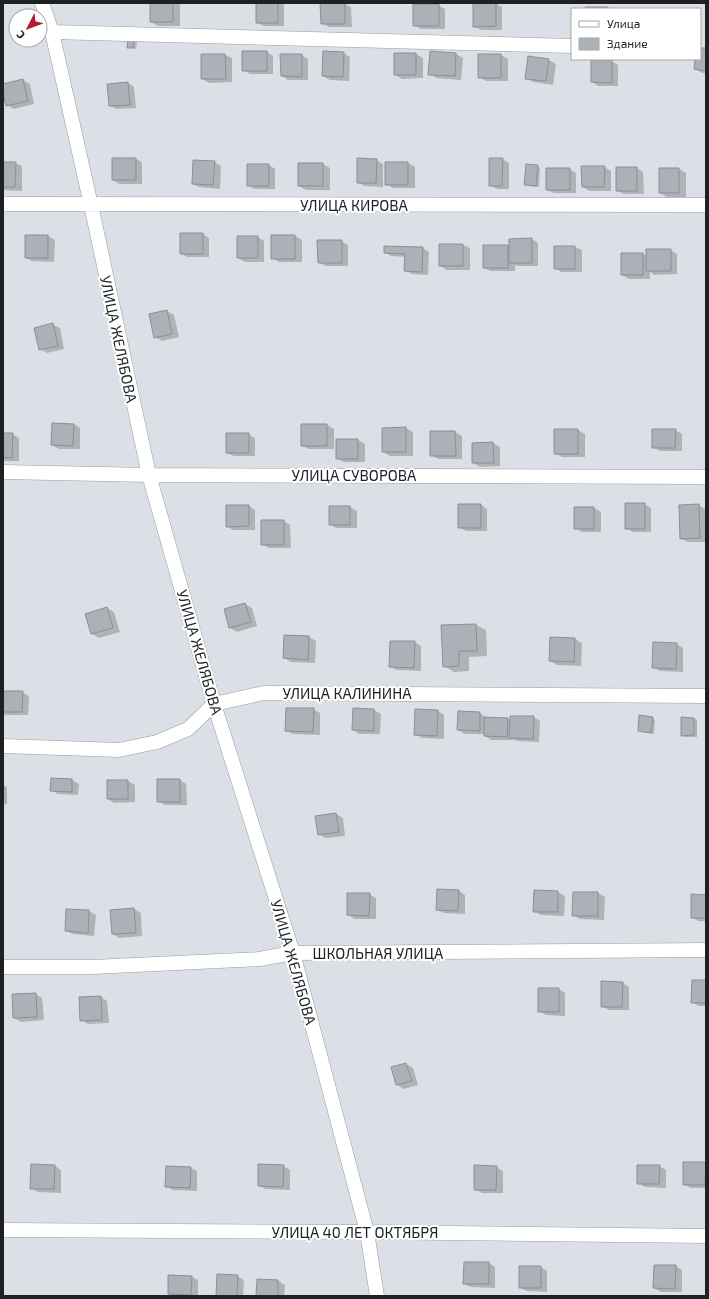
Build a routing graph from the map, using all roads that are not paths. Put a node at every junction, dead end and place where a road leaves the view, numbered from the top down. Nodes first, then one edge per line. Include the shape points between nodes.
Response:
1 (42, 3) edge
2 (52, 32) junction
3 (571, 46) edge
4 (3, 204) edge
5 (91, 205) junction
6 (706, 205) edge
7 (3, 472) edge
8 (148, 475) junction
9 (706, 477) edge
10 (706, 696) edge
11 (214, 704) junction
12 (3, 746) edge
13 (706, 950) edge
14 (293, 953) junction
15 (3, 967) edge
16 (3, 1230) edge
17 (367, 1232) junction
18 (706, 1236) edge
19 (377, 1296) edge

1 - 2 street, УЛИЦА ЖЕЛЯБОВА
2 - 3 street
2 - 5 street, УЛИЦА ЖЕЛЯБОВА
4 - 5 street, УЛИЦА КИРОВА
5 - 6 street, УЛИЦА КИРОВА
5 - 8 street, УЛИЦА ЖЕЛЯБОВА
7 - 8 street, УЛИЦА СУВОРОВА
8 - 9 street, УЛИЦА СУВОРОВА
8 - 11 street, УЛИЦА ЖЕЛЯБОВА
10 - 11 street, УЛИЦА КАЛИНИНА via 264,693
11 - 12 street via 188,729 157,742 119,750
11 - 14 street, УЛИЦА ЖЕЛЯБОВА
13 - 14 street, ШКОЛЬНАЯ УЛИЦА
14 - 15 street, ШКОЛЬНАЯ УЛИЦА via 259,959 92,967
14 - 17 street, УЛИЦА ЖЕЛЯБОВА
16 - 17 street, УЛИЦА 40 ЛЕТ ОКТЯБРЯ
17 - 18 street, УЛИЦА 40 ЛЕТ ОКТЯБРЯ
17 - 19 street, УЛИЦА ЖЕЛЯБОВА

